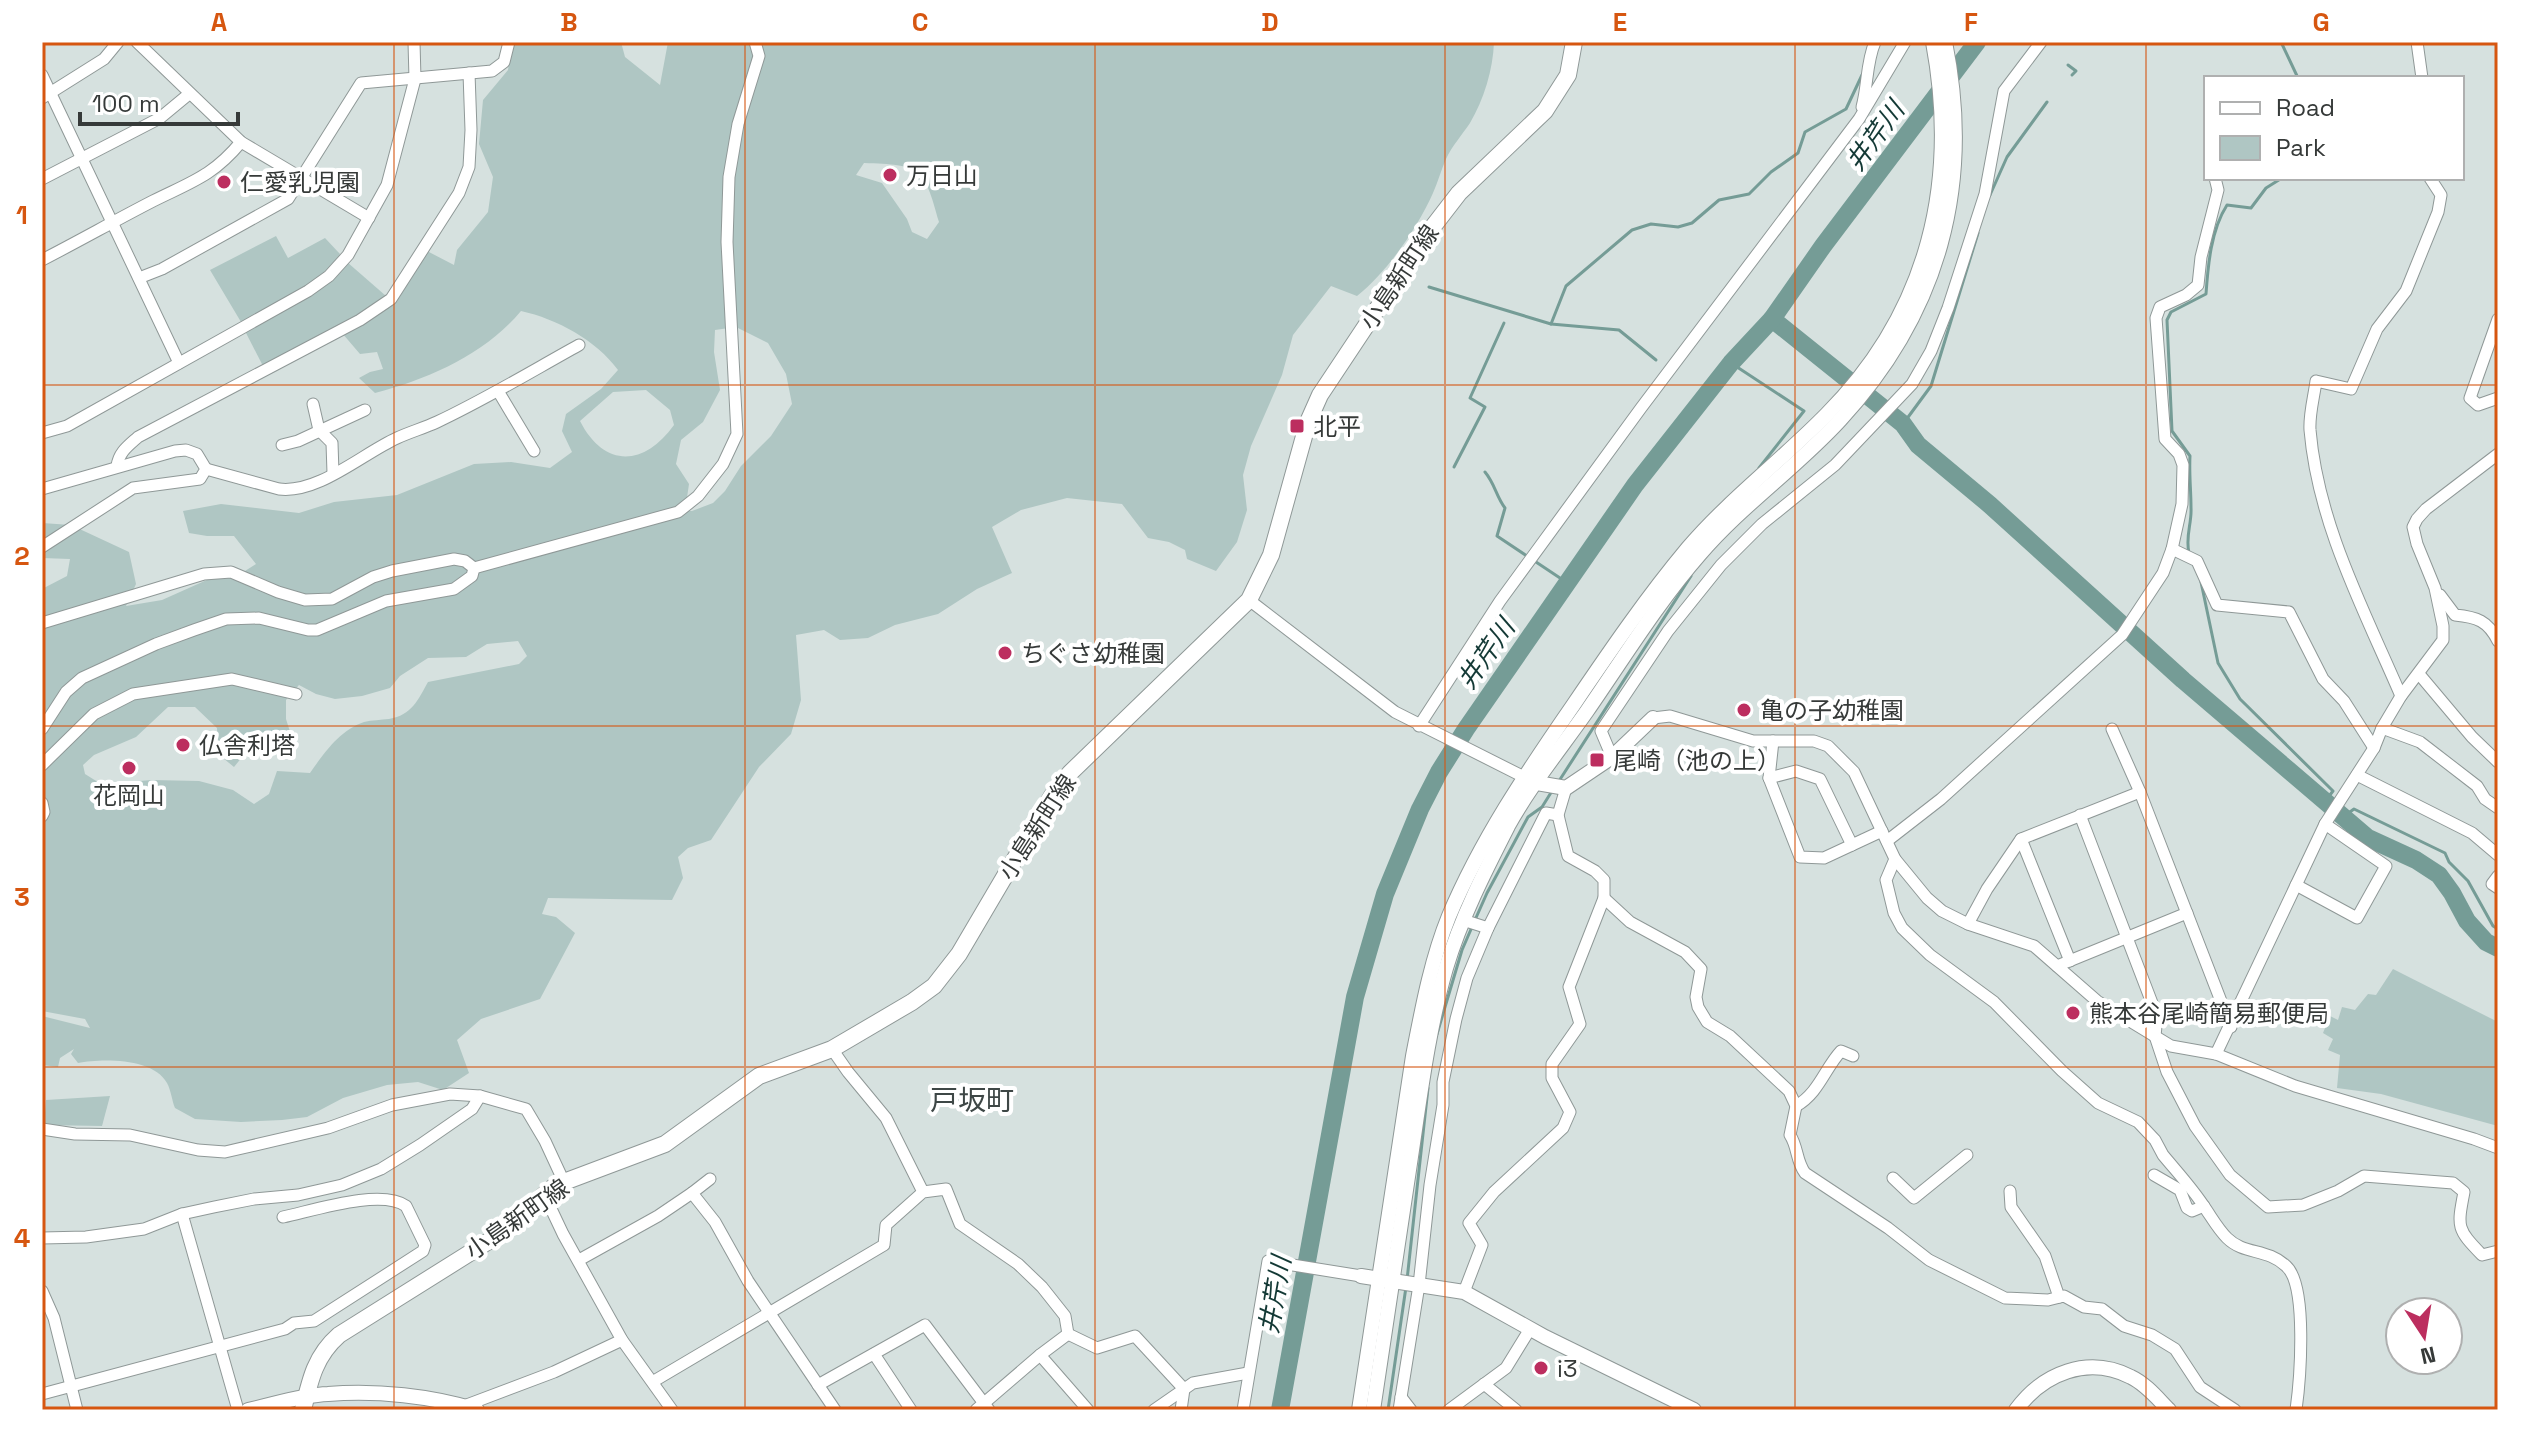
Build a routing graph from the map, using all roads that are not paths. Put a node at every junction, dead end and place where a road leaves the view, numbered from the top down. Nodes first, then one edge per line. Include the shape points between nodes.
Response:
1 (118, 42) edge
2 (137, 42) edge
3 (414, 42) edge
4 (509, 42) edge
5 (755, 42) edge
6 (1574, 42) edge
7 (1875, 42) edge
8 (1905, 42) edge
9 (1933, 42) edge
10 (1945, 42) edge
11 (2041, 42) edge
12 (2417, 42) edge
13 (469, 73) junction
14 (42, 75) edge
15 (2422, 76) edge
16 (415, 79) junction
17 (189, 94) junction
18 (47, 95) edge
19 (1859, 119) junction
20 (241, 142) junction
21 (81, 159) junction
22 (1950, 163) junction
23 (302, 178) junction
24 (42, 179) edge
25 (2216, 180) edge
26 (2431, 180) edge
27 (369, 218) junction
28 (111, 225) junction
29 (42, 260) edge
30 (139, 278) junction
31 (2498, 319) edge
32 (579, 345) dead end
33 (179, 363) junction
34 (498, 391) junction
35 (2498, 398) edge
36 (313, 404) dead end
37 (365, 410) dead end
38 (319, 430) junction
39 (42, 433) edge
40 (282, 445) dead end
41 (534, 451) dead end
42 (2498, 454) edge
43 (117, 466) junction
44 (206, 469) junction
45 (333, 473) junction
46 (42, 489) edge
47 (42, 547) edge
48 (2172, 549) junction
49 (474, 568) junction
50 (2435, 588) junction
51 (1249, 600) junction
52 (42, 623) edge
53 (2498, 641) edge
54 (2419, 674) junction
55 (296, 694) dead end
56 (2401, 696) junction
57 (1653, 718) joint
58 (1422, 728) junction
59 (2382, 728) junction
60 (42, 729) edge
61 (2112, 729) dead end
62 (1773, 741) junction
63 (2374, 748) junction
64 (1612, 757) junction
65 (2498, 762) edge
66 (42, 765) edge
67 (2357, 775) junction
68 (1769, 778) junction
69 (1530, 780) junction
70 (1566, 788) junction
71 (2140, 792) junction
72 (42, 803) edge
73 (2498, 808) edge
74 (1558, 815) junction
75 (2080, 815) junction
76 (42, 816) edge
77 (2326, 823) junction
78 (1885, 836) junction
79 (2021, 839) junction
80 (1852, 845) junction
81 (2498, 855) edge
82 (1895, 859) junction
83 (2498, 876) edge
84 (2296, 885) junction
85 (2498, 888) edge
86 (1604, 898) junction
87 (2187, 913) junction
88 (1463, 920) junction
89 (1968, 924) junction
90 (1488, 928) junction
91 (2125, 938) junction
92 (2070, 961) junction
93 (2057, 966) junction
94 (2231, 1027) junction
95 (2155, 1036) junction
96 (832, 1049) junction
97 (2216, 1054) junction
98 (1853, 1056) dead end
99 (1422, 1082) junction
100 (1443, 1082) junction
101 (480, 1096) junction
102 (1796, 1106) junction
103 (42, 1129) edge
104 (2498, 1148) edge
105 (1967, 1155) dead end
106 (2154, 1175) dead end
107 (1893, 1178) dead end
108 (710, 1179) dead end
109 (564, 1182) junction
110 (2010, 1191) dead end
111 (923, 1192) junction
112 (692, 1193) junction
113 (545, 1196) junction
114 (2204, 1206) junction
115 (182, 1214) junction
116 (283, 1217) dead end
117 (42, 1238) edge
118 (2498, 1251) edge
119 (579, 1260) junction
120 (1353, 1275) joint
121 (1391, 1281) junction
122 (1419, 1285) junction
123 (42, 1291) edge
124 (1464, 1292) junction
125 (2059, 1297) junction
126 (769, 1314) junction
127 (1530, 1329) junction
128 (1068, 1334) junction
129 (622, 1340) junction
130 (218, 1347) junction
131 (874, 1354) junction
132 (1040, 1355) junction
133 (1248, 1373) junction
134 (654, 1381) junction
135 (1484, 1384) junction
136 (818, 1385) junction
137 (71, 1387) junction
138 (1184, 1389) junction
139 (42, 1394) edge
140 (1401, 1397) junction
141 (305, 1403) edge
142 (471, 1408) edge
143 (983, 1408) edge
144 (669, 1409) edge
145 (77, 1410) edge
146 (238, 1410) edge
147 (248, 1410) edge
148 (835, 1410) edge
149 (911, 1410) edge
150 (1088, 1410) edge
151 (1154, 1410) edge
152 (1181, 1410) edge
153 (1243, 1410) edge
154 (1359, 1410) edge
155 (1373, 1410) edge
156 (1399, 1410) edge
157 (1411, 1410) edge
158 (1449, 1410) edge
159 (1516, 1410) edge
160 (1694, 1410) edge
161 (2016, 1410) edge
162 (2169, 1410) edge
163 (2235, 1410) edge
164 (2296, 1410) edge

1 - 18 street via 104,59
2 - 17 street
3 - 16 street
4 - 13 street via 504,62 492,71
5 - 49 street via 759,56 738,124 729,177 727,242 737,434 723,464 678,512
6 - 51 main road, 小島新町線 via 1568,75 1545,111 1459,193 1320,395 1271,555
7 - 19 street
8 - 19 street
9 - 22 street
10 - 22 street via 1955,102
11 - 64 street via 2004,91 1985,194 1931,351 1912,384 1835,465 1744,539 1712,576 1601,731
12 - 15 street
13 - 16 street
13 - 43 street via 469,167 459,193 391,299 138,437 123,450
14 - 18 street
16 - 23 street via 361,83
16 - 27 street via 387,185
17 - 20 street
17 - 21 street via 160,118
18 - 21 street
19 - 58 street via 1500,601
20 - 23 street
20 - 28 street via 223,164
21 - 24 street
21 - 28 street
22 - 69 street via 1946,227 1918,309 1888,362 1699,555
23 - 27 street
23 - 30 street via 288,199
25 - 48 street via 2218,190 2198,285 2160,307 2156,318 2165,439 2183,465 2182,504
26 - 56 street via 2441,195 2438,212 2406,291 2377,329 2351,389 2316,381 2310,427 2319,488 2337,548
27 - 33 street via 329,276
28 - 29 street
28 - 30 street
30 - 33 street
31 - 35 street via 2470,398 2478,405
32 - 34 street
33 - 39 street via 67,426
34 - 41 street
34 - 45 street
36 - 38 street
37 - 38 street
38 - 40 street
38 - 45 street via 332,443
42 - 50 street via 2426,509 2413,527
43 - 44 street via 186,450 197,454
43 - 46 street
44 - 45 street via 289,490
44 - 47 street via 200,479 133,488
48 - 63 street via 2197,561 2217,605 2289,612 2323,679
48 - 78 street via 2163,573 2122,635 1941,799
49 - 52 street via 454,559 373,577 332,599 305,600 231,572 204,574
49 - 60 street via 472,576 454,589 386,601 317,630 259,618 226,619 156,644 82,678
50 - 53 street via 2455,615 2476,617 2491,626
50 - 54 street via 2443,640
51 - 58 street
51 - 96 main road, 小島新町線 via 1070,773 943,977 912,1002
54 - 56 street
54 - 65 street
55 - 66 street via 232,679 133,694 94,714
56 - 59 street
57 - 62 street via 1670,716 1753,741
57 - 64 street
58 - 69 street
59 - 63 street
59 - 73 street via 2420,742
61 - 71 street
62 - 68 street
62 - 78 street via 1814,741 1839,755 1854,772
63 - 67 street
64 - 70 street
67 - 77 street
67 - 81 street via 2472,833
68 - 80 street via 1796,771 1820,779
68 - 80 street via 1800,857 1824,858
69 - 70 street
69 - 88 street
69 - 121 street via 1465,880 1434,965 1413,1056
70 - 74 street
71 - 75 street
71 - 87 street
72 - 76 street
74 - 86 street via 1568,856 1604,880
74 - 90 street via 1546,813
75 - 79 street
75 - 91 street
77 - 84 street
77 - 84 street via 2386,866 2357,918
78 - 80 street
78 - 82 street
79 - 89 street
79 - 92 street
82 - 89 street via 1927,898
82 - 114 street via 1886,880 1902,928 1994,1002 2098,1103 2138,1122
83 - 85 street via 2492,884
84 - 94 street
86 - 102 street via 1630,922 1685,952 1701,969 1696,997 1707,1022 1730,1036 1789,1091
86 - 124 street via 1569,987 1580,1024 1552,1064 1552,1078 1570,1112 1563,1128 1494,1192 1469,1223 1482,1245
87 - 91 street
87 - 94 street
88 - 90 street
88 - 99 street via 1433,1018
89 - 93 street via 2034,946
90 - 100 street via 1467,978
91 - 92 street
91 - 95 street via 2157,1016
92 - 93 street
93 - 95 street via 2097,1001
94 - 97 street
95 - 97 street via 2171,1046
95 - 118 street via 2195,1126 2230,1175 2268,1207 2303,1205 2364,1176 2453,1183 2464,1192 2459,1219 2463,1235 2482,1255
96 - 109 main road, 小島新町線 via 759,1076 665,1144
96 - 111 street via 886,1118
97 - 104 street via 2295,1086
98 - 102 street via 1841,1051
99 - 100 street
99 - 121 street
100 - 122 street
101 - 103 street via 450,1094 392,1105 328,1128 225,1152 130,1135
101 - 109 street via 526,1109
101 - 115 street via 472,1109 420,1145 342,1185
102 - 125 street via 1790,1135 1805,1173 1929,1260 2005,1298
105 - 107 street via 1914,1198
106 - 114 street via 2180,1190 2187,1208
108 - 112 street
109 - 113 main road, 小島新町線
110 - 125 street via 2011,1207 2045,1256
111 - 126 street via 886,1225 884,1245
111 - 128 street via 946,1189 960,1224 1042,1287 1065,1316
112 - 119 street
112 - 126 street
113 - 119 street
113 - 141 main road, 小島新町線 via 492,1239 339,1335 319,1356
114 - 164 street via 2228,1239 2244,1250 2263,1251 2293,1275 2300,1310
115 - 117 street via 144,1229
115 - 130 street
116 - 130 street via 362,1201 401,1202 425,1245 314,1321
119 - 129 street
120 - 121 street
120 - 133 street via 1268,1261
121 - 122 street
121 - 154 street
121 - 155 street
122 - 124 street
122 - 140 street
123 - 137 street
124 - 127 street
125 - 163 street via 2102,1309 2124,1326 2175,1349 2200,1387
126 - 134 street
126 - 136 street
127 - 135 street via 1506,1368
127 - 160 street
128 - 132 street
128 - 138 street via 1097,1348 1135,1336
129 - 134 street
129 - 142 street
130 - 137 street
130 - 146 street
131 - 136 street
131 - 143 street via 925,1325
131 - 149 street
132 - 143 street
132 - 150 street
133 - 138 street
133 - 153 street
134 - 144 street
135 - 158 street
135 - 159 street
136 - 148 street
137 - 139 street
137 - 145 street
138 - 151 street
138 - 152 street
140 - 156 street
140 - 157 street
141 - 142 street via 372,1393
141 - 147 street
161 - 162 street via 2041,1383 2087,1367 2110,1368 2134,1378

